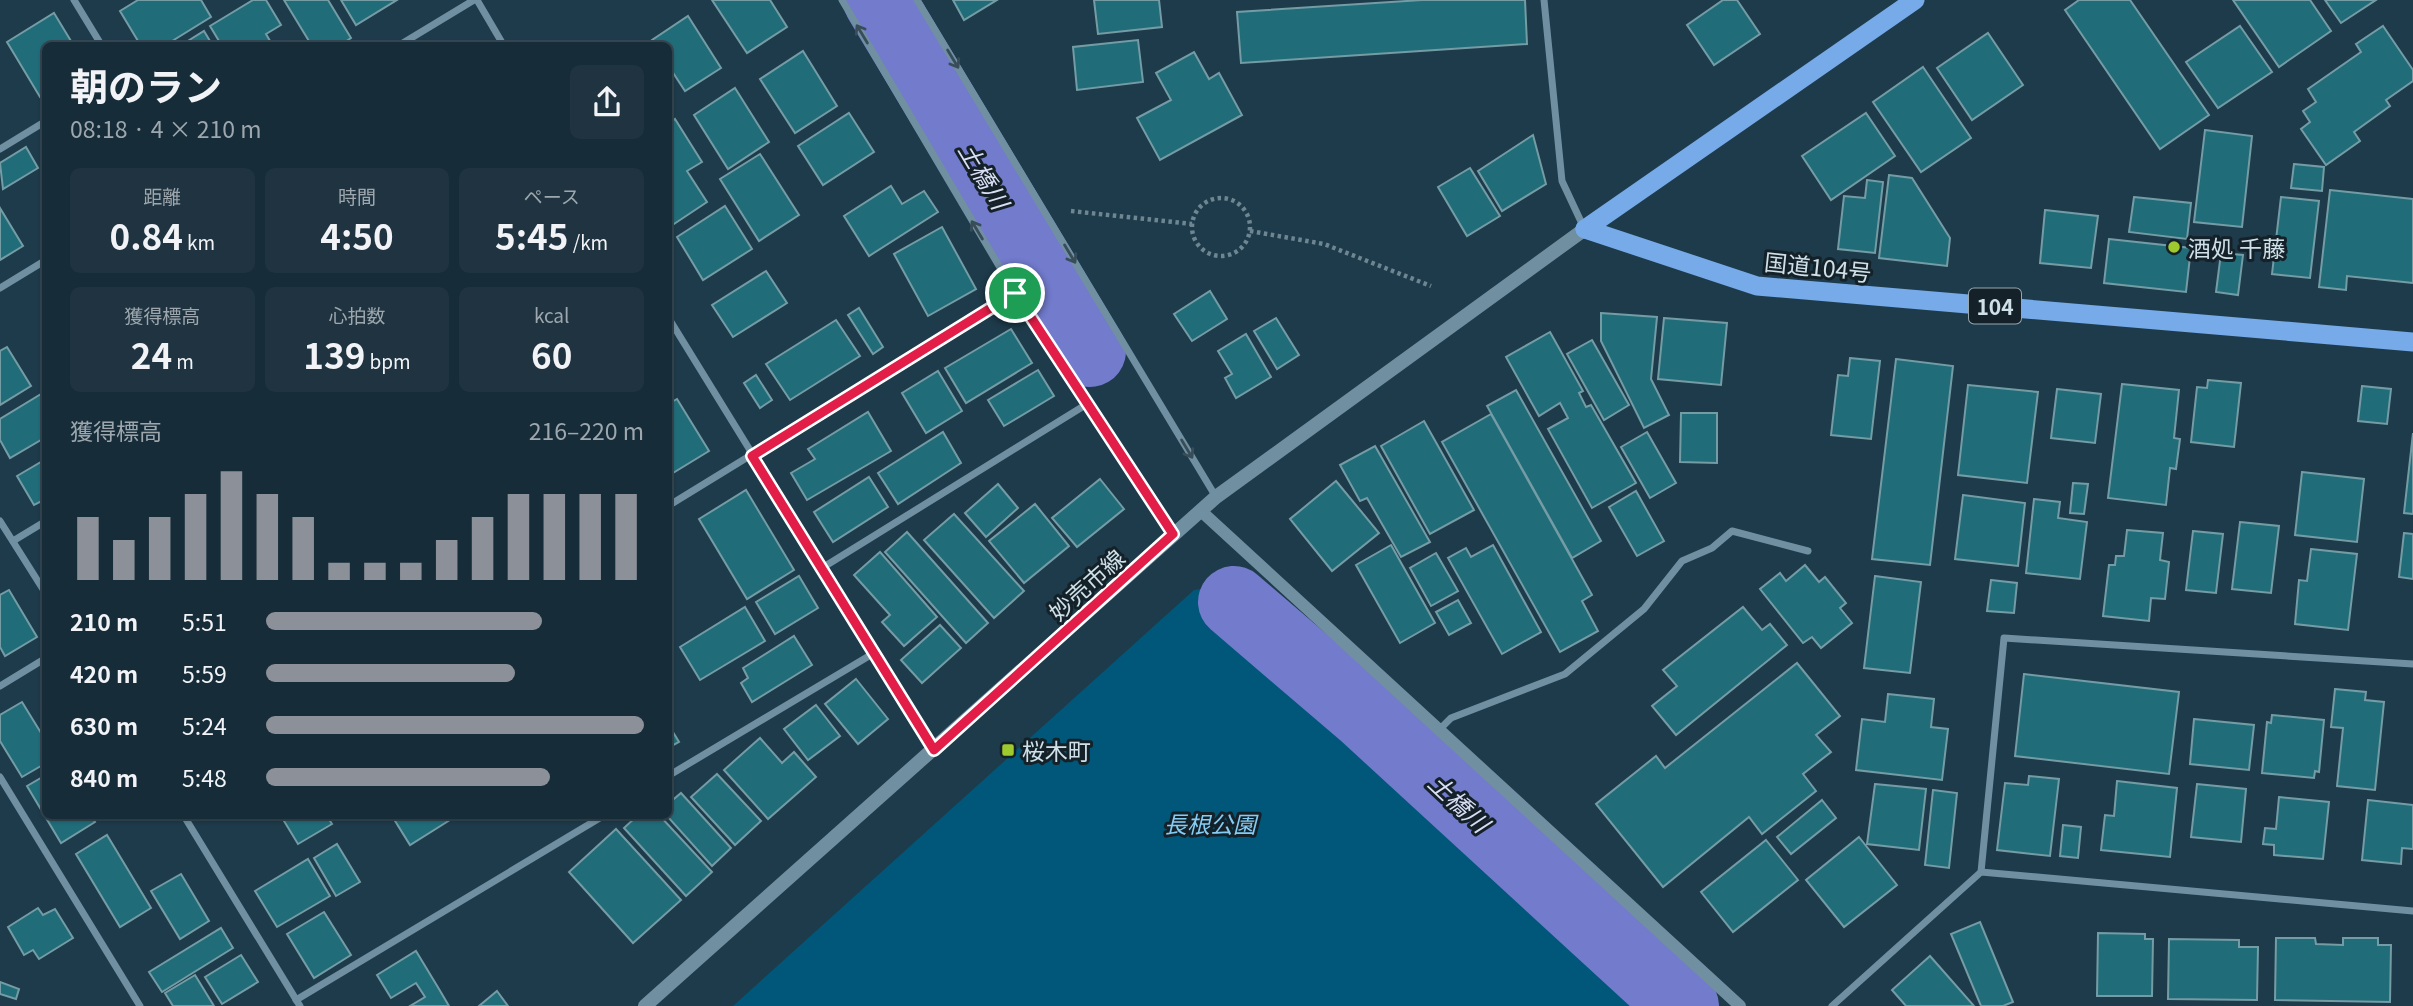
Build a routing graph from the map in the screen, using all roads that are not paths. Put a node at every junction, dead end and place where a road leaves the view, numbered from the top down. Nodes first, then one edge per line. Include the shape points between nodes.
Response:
1 (74, 0) edge
2 (475, 0) edge
3 (842, 0) edge
4 (917, 0) edge
5 (1544, 0) edge
6 (1915, 0) edge
7 (100, 42) edge
8 (405, 42) edge
9 (501, 42) edge
10 (42, 123) edge
11 (0, 149) edge
12 (1585, 229) junction
13 (42, 262) edge
14 (0, 288) edge
15 (1015, 293) junction
16 (672, 324) edge
17 (2413, 342) edge
18 (1087, 404) junction
19 (752, 456) junction
20 (1216, 498) junction
21 (672, 504) edge
22 (1201, 511) junction
23 (0, 521) edge
24 (42, 523) edge
25 (1173, 534) junction
26 (13, 541) junction
27 (1808, 551) dead end
28 (822, 568) junction
29 (42, 588) edge
30 (874, 653) junction
31 (42, 660) edge
32 (2413, 664) edge
33 (0, 686) edge
34 (1440, 729) junction
35 (934, 750) junction
36 (672, 774) edge
37 (0, 777) edge
38 (186, 819) edge
39 (598, 819) edge
40 (1981, 872) junction
41 (2413, 911) edge
42 (298, 1003) edge
43 (140, 1006) edge
44 (645, 1006) edge
45 (1740, 1006) edge
46 (1832, 1006) edge

1 - 7 street
2 - 8 street
2 - 9 street
15 -> 3 street
4 -> 20 street
5 - 12 street via 1562,181
6 - 12 highway
10 - 11 street
12 - 17 highway, 国道104号 / 104 via 1757,286
12 - 20 main road, 妙売市線
13 - 14 street
15 - 18 street
15 - 19 street
16 - 19 street
18 - 25 street
18 - 28 street
19 - 21 street
19 - 28 street
20 - 22 main road, 妙売市線
22 - 25 main road, 妙売市線
22 - 34 street
23 - 26 street
24 - 26 street
25 - 35 main road, 妙売市線
26 - 29 street
27 - 34 street via 1732,531 1712,548 1682,561 1644,608 1565,674 1451,718
28 - 30 street
30 - 35 street
30 - 36 street
31 - 33 street
32 - 40 street via 2004,638
34 - 45 street
35 - 44 main road, 妙売市線
37 - 43 street
38 - 42 street
39 - 42 street
40 - 41 street
40 - 46 street

